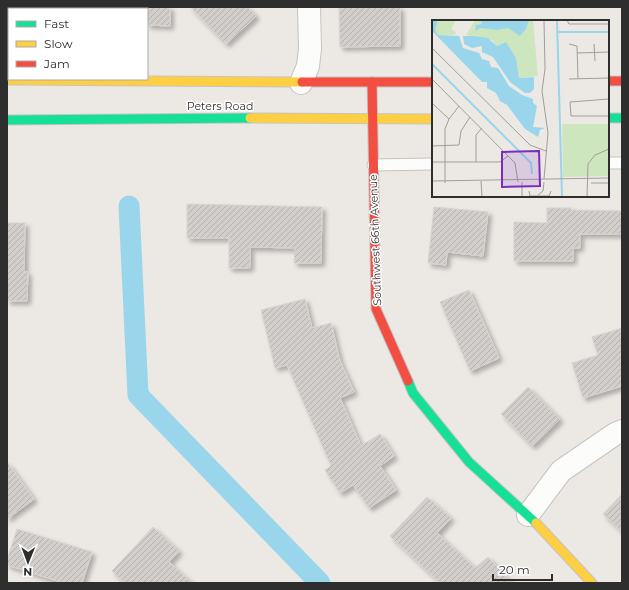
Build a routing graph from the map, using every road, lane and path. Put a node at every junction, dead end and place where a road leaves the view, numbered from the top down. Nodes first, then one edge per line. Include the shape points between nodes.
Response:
1 (309, 7) edge
2 (7, 80) edge
3 (609, 81) edge
4 (622, 81) edge
5 (301, 82) junction
6 (372, 82) junction
7 (432, 82) edge
8 (609, 118) edge
9 (622, 118) edge
10 (372, 119) junction
11 (432, 119) edge
12 (7, 120) edge
13 (609, 163) edge
14 (622, 163) edge
15 (432, 164) edge
16 (373, 165) junction
17 (622, 432) edge
18 (528, 515) junction
19 (592, 583) edge

1 - 5 street via 310,49 308,66
2 - 5 main road
3 - 4 main road
5 - 6 main road
6 - 7 main road
6 - 10 main road, Southwest 66th Avenue
8 - 9 main road
10 - 11 main road, Peters Road
10 - 12 main road, Peters Road
10 - 16 main road, Southwest 66th Avenue
13 - 14 lane
15 - 16 lane
16 - 18 main road, Southwest 66th Avenue via 376,309 413,393 469,462
17 - 18 street via 615,434 561,471
18 - 19 main road, Southwest 66th Avenue

